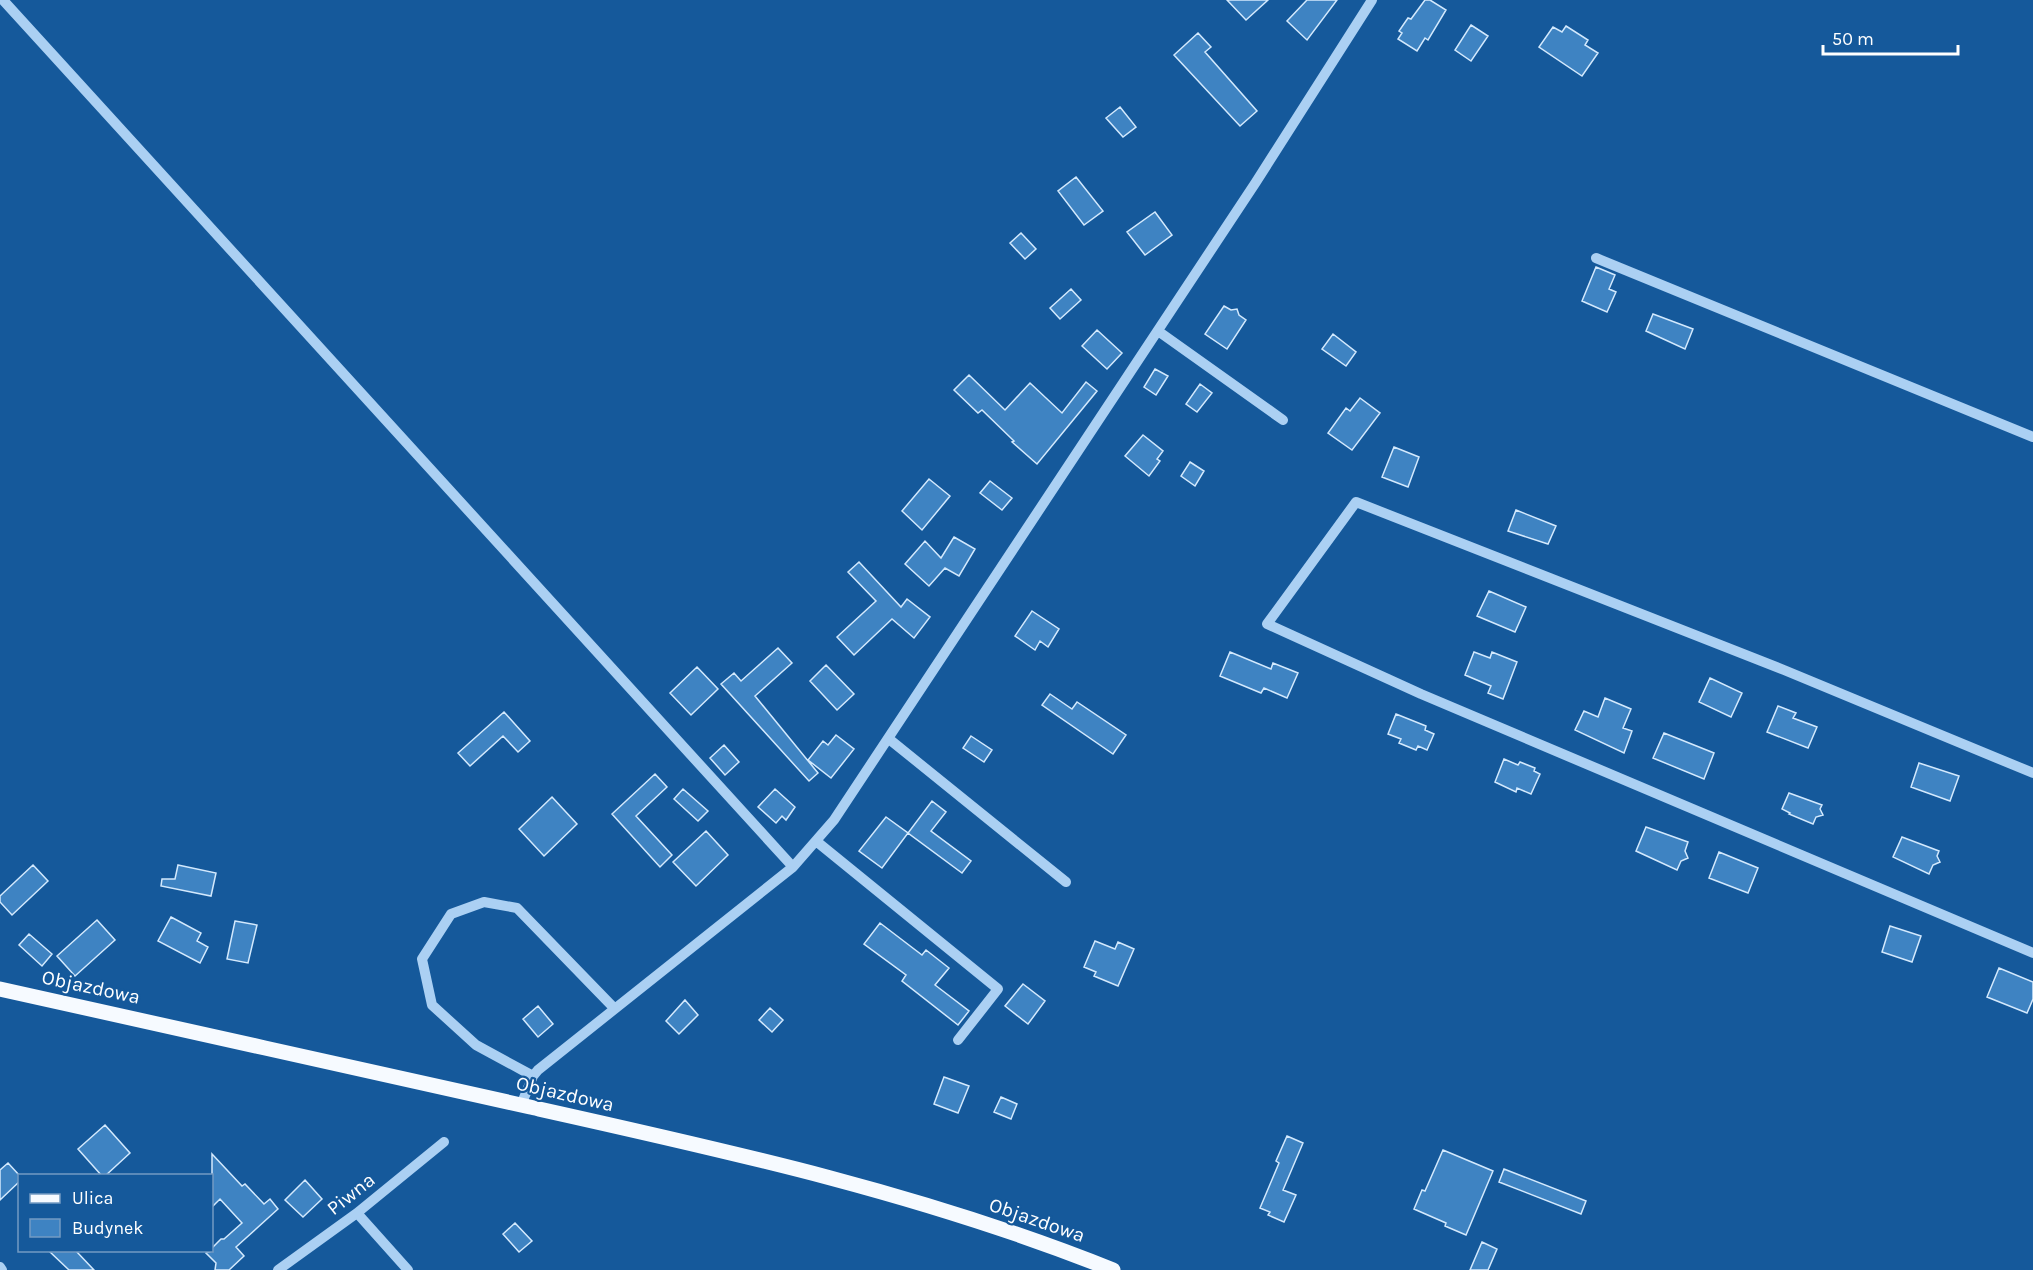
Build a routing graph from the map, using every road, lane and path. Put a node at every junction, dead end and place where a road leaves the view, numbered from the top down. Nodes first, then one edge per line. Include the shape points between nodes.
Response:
1 (3, 0) edge
2 (1372, 0) edge
3 (1596, 258) dead end
4 (1158, 331) junction
5 (1283, 420) dead end
6 (2033, 437) edge
7 (889, 739) junction
8 (2033, 772) edge
9 (816, 841) junction
10 (793, 867) junction
11 (1066, 882) dead end
12 (2033, 953) edge
13 (0, 989) edge
14 (615, 1008) junction
15 (958, 1040) dead end
16 (533, 1076) junction
17 (521, 1105) junction
18 (444, 1142) dead end
19 (357, 1213) junction
20 (278, 1270) edge
21 (408, 1270) edge
22 (1113, 1270) edge

1 - 10 street
2 - 4 street
3 - 6 street
4 - 5 street
4 - 7 street
7 - 9 street
7 - 11 street
8 - 12 street via 1356,502 1267,624 1420,694
9 - 10 street
9 - 15 street via 998,989
10 - 14 street
13 - 17 main road, Objazdowa
14 - 16 street
14 - 16 street via 517,908 484,902 451,914 422,959 432,1005 476,1045
16 - 17 street
17 - 22 main road, Objazdowa via 855,1183 1001,1228
18 - 19 street, Piwna
19 - 20 street, Piwna
19 - 21 street

